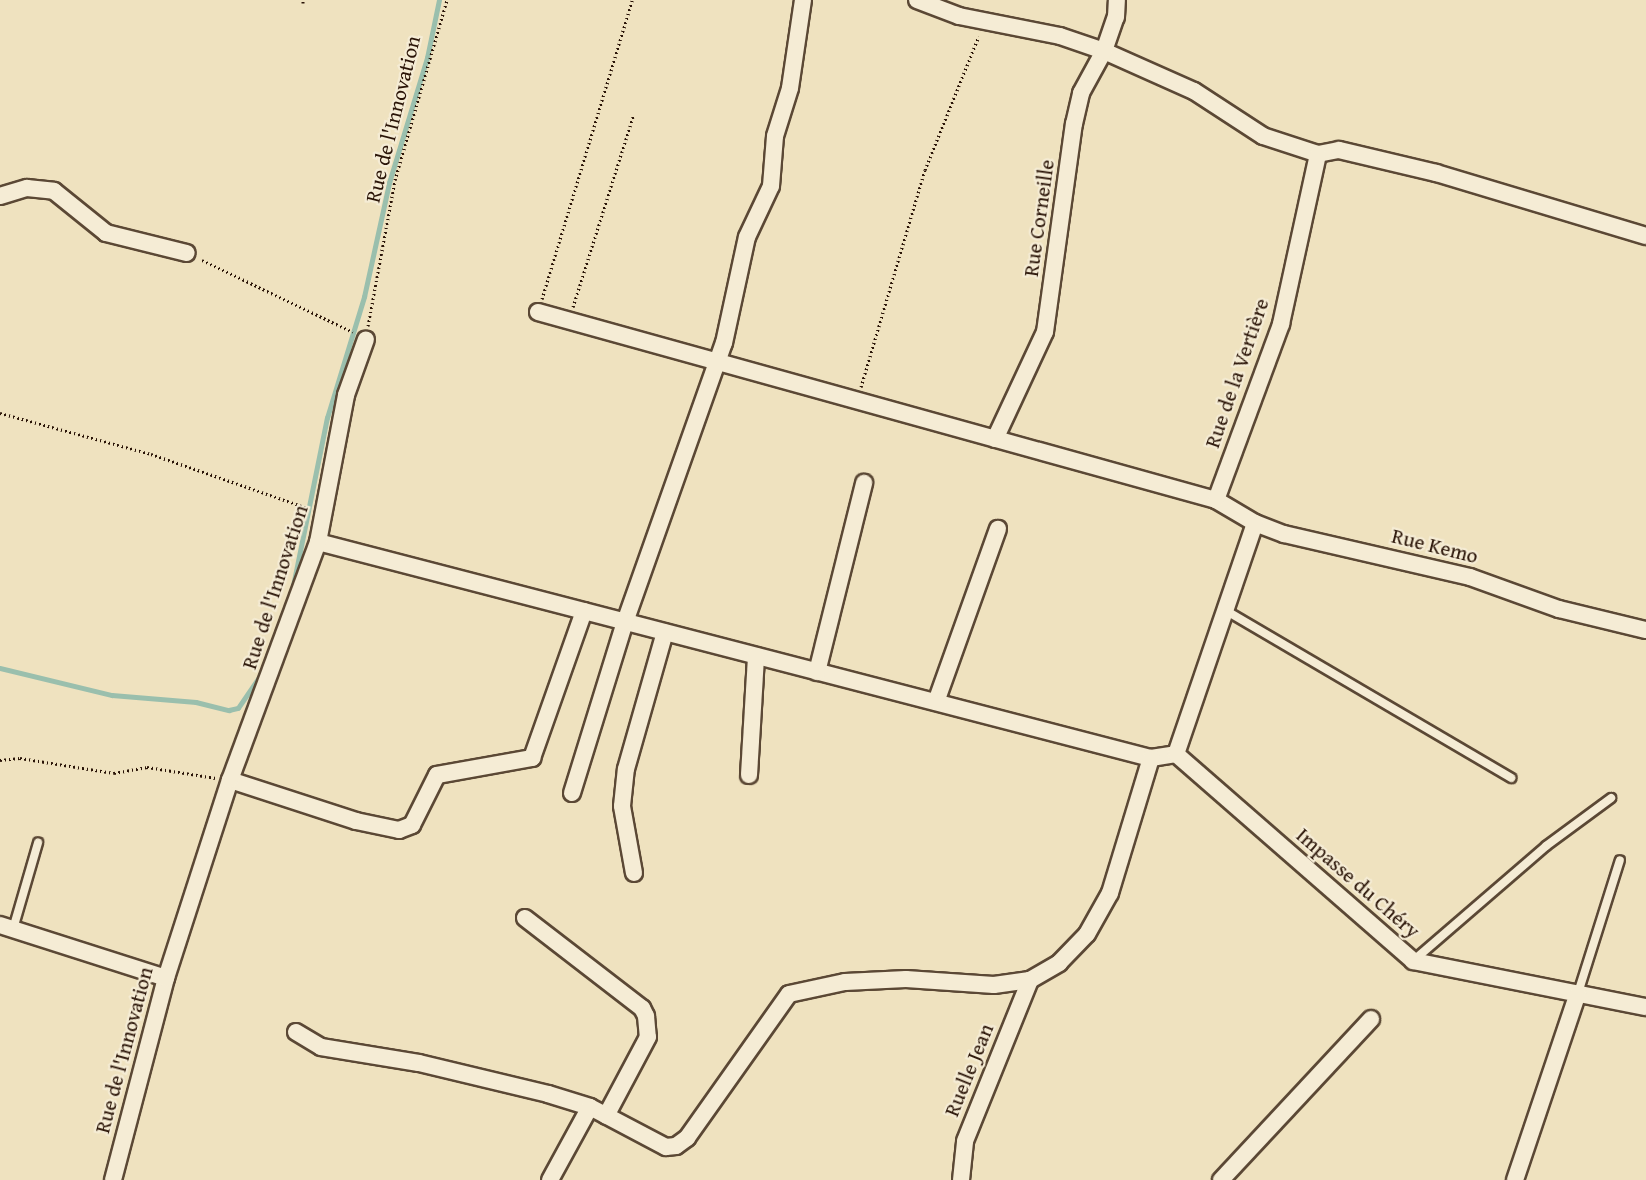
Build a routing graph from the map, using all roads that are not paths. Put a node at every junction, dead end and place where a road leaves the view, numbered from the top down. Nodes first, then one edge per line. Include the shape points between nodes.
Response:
1 (803, 0) edge
2 (917, 0) edge
3 (1117, 0) edge
4 (1104, 51) junction
5 (1318, 154) junction
6 (0, 196) edge
7 (1646, 236) edge
8 (187, 253) road end
9 (538, 312) road end
10 (366, 339) road end
11 (716, 363) junction
12 (995, 439) junction
13 (864, 483) dead end
14 (1216, 500) junction
15 (1255, 523) junction
16 (998, 529) dead end
17 (318, 542) junction
18 (1225, 610) junction
19 (584, 611) junction
20 (625, 622) junction
21 (1646, 630) edge
22 (665, 632) junction
23 (756, 656) junction
24 (817, 672) junction
25 (936, 702) junction
26 (1176, 754) junction
27 (1151, 758) junction
28 (749, 774) dead end
29 (1511, 778) dead end
30 (230, 780) junction
31 (572, 793) dead end
32 (1611, 798) dead end
33 (38, 843) dead end
34 (1620, 860) dead end
35 (634, 873) dead end
36 (525, 918) dead end
37 (7, 927) edge
38 (1413, 961) junction
39 (166, 978) junction
40 (1030, 980) junction
41 (1578, 993) junction
42 (1646, 1006) edge
43 (1371, 1019) dead end
44 (296, 1032) dead end
45 (590, 1107) junction
46 (606, 1116) junction
47 (113, 1180) edge
48 (550, 1180) edge
49 (961, 1180) edge
50 (1221, 1180) edge
51 (1515, 1180) edge

1 - 11 street via 790,88 775,136 771,186 747,237 732,314
2 - 4 street
3 - 4 street, Rue Corneille
4 - 5 street via 1194,91 1263,136
4 - 12 street, Rue Corneille via 1081,93 1074,124 1044,332
5 - 7 street via 1339,150 1384,159
5 - 14 street, Rue de la Vertière via 1281,324
6 - 8 street via 27,188 54,191 106,233
9 - 11 street, Rue Kemo
10 - 17 street, Rue de l'Innovation via 346,395
11 - 12 street, Rue Kemo
11 - 20 street
12 - 14 street, Rue Kemo
13 - 24 street
14 - 15 street, Rue Kemo
15 - 18 street
15 - 21 street, Rue Kemo via 1284,534 1470,577 1559,609
16 - 25 street
17 - 19 street
17 - 30 street, Rue de l'Innovation
18 - 26 street
18 - 29 lane
19 - 20 street
19 - 30 street via 532,758 437,775 412,825 399,830 356,821
20 - 22 street
20 - 31 street
22 - 23 street
22 - 35 street via 624,788 623,824
23 - 24 street
23 - 28 street
24 - 25 street
25 - 27 street
26 - 27 street
26 - 38 street, Impasse du Chéry
27 - 40 street via 1110,893 1087,934 1059,963
30 - 39 street, Rue de l'Innovation
32 - 38 lane via 1546,846
33 - 37 lane
34 - 41 lane
36 - 46 street via 642,1008 646,1016 648,1037
37 - 39 street
38 - 41 street, Impasse du Chéry
39 - 47 street, Rue de l'Innovation
40 - 46 street via 994,984 906,979 798,990 789,994 687,1138 676,1146 666,1147
40 - 49 street, Ruelle Jean via 964,1141
41 - 42 street, Impasse du Chéry
41 - 51 street
43 - 50 street
44 - 45 street via 321,1047 419,1063
45 - 46 street
45 - 48 street

